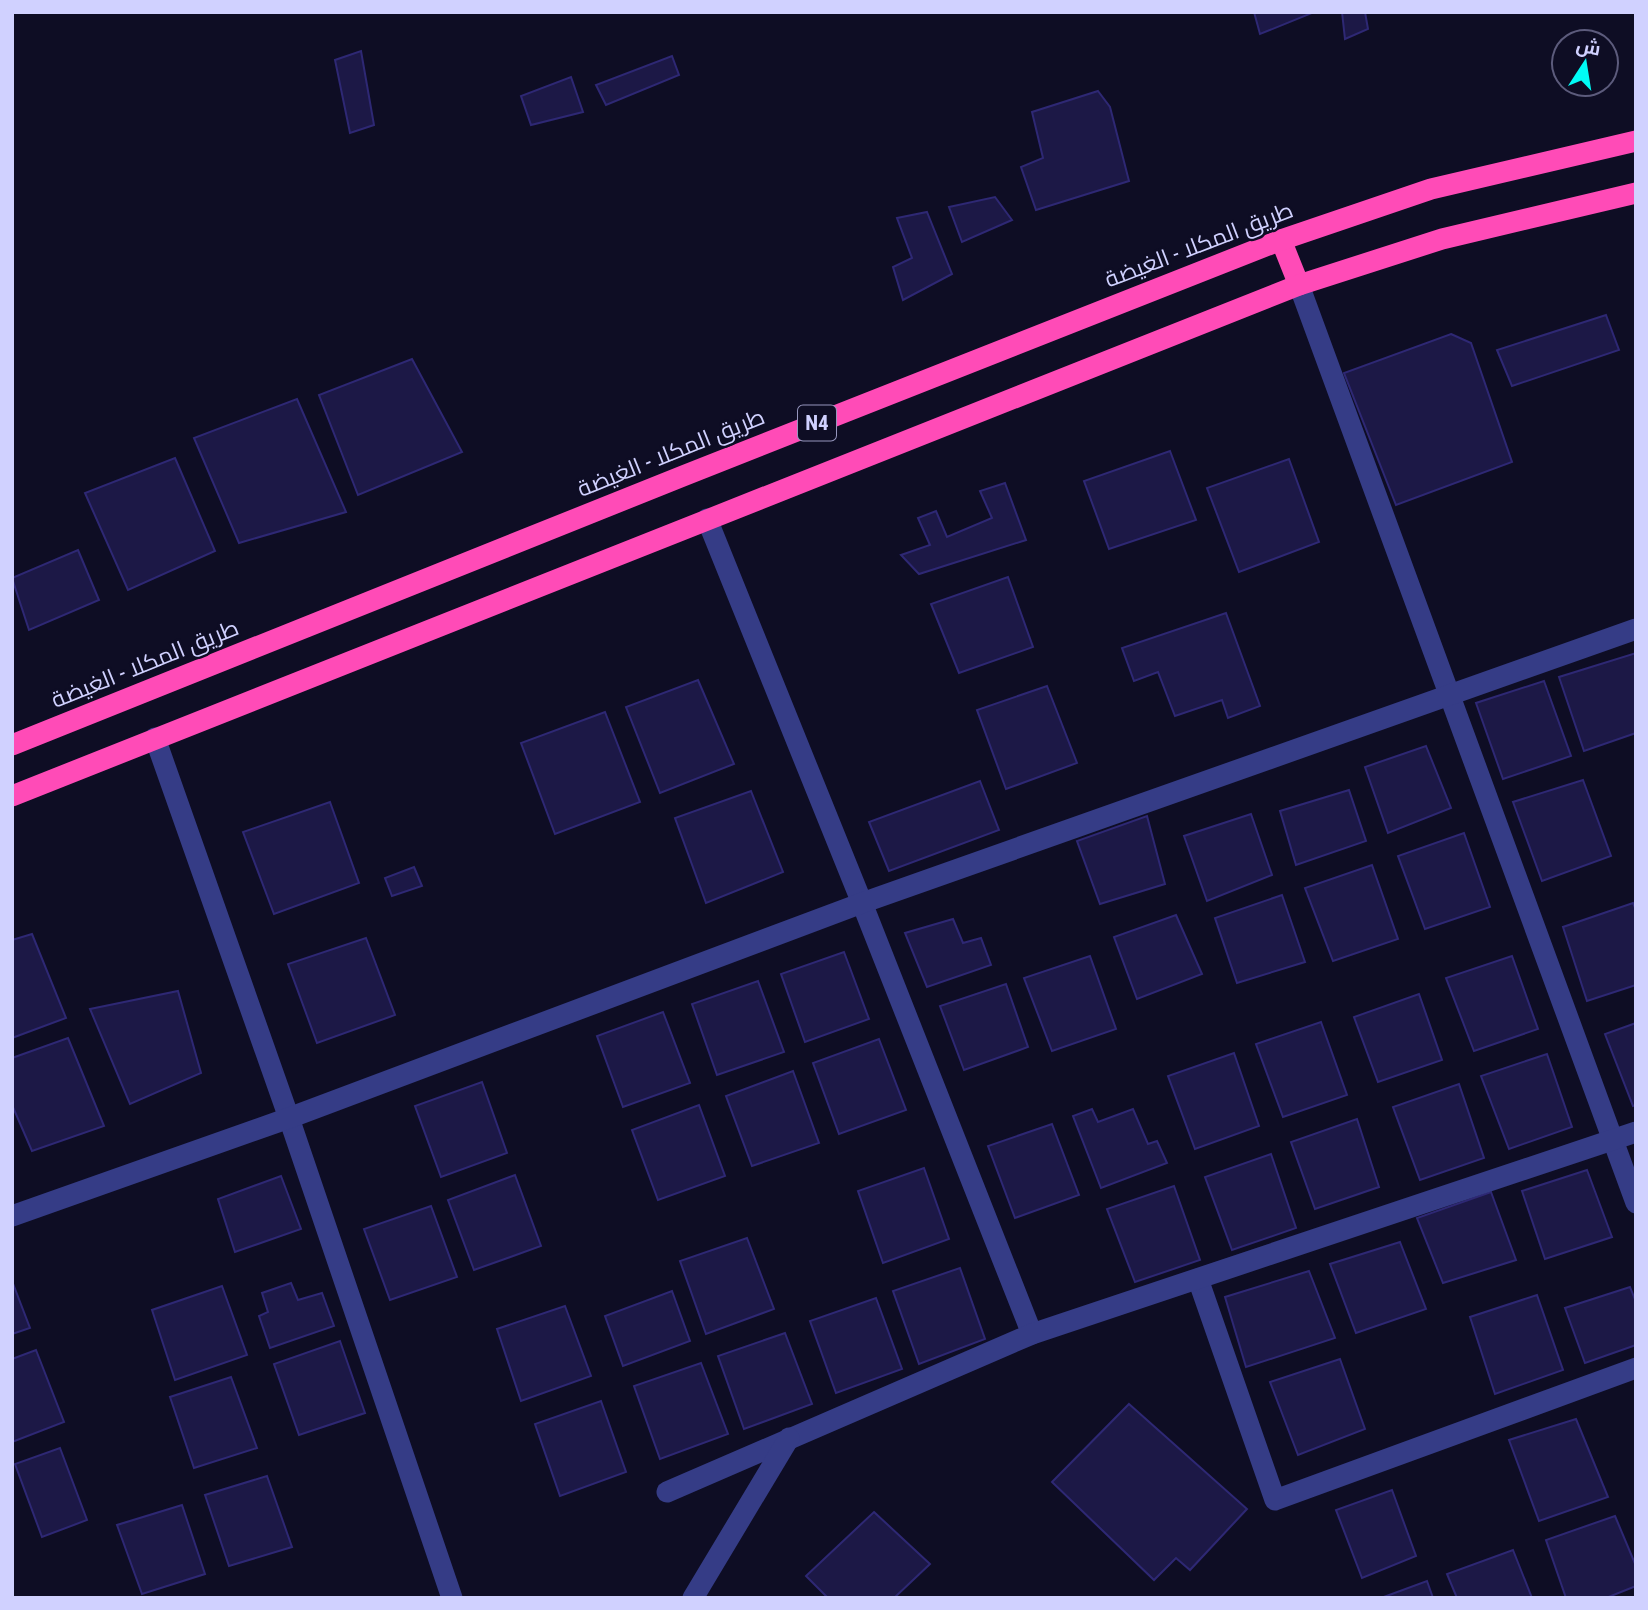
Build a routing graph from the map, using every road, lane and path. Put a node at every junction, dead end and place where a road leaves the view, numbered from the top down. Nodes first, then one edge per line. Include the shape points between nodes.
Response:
1 (1636, 141) edge
2 (1636, 193) edge
3 (1281, 240) junction
4 (1299, 285) junction
5 (707, 519) junction
6 (1636, 629) edge
7 (1448, 695) junction
8 (155, 738) junction
9 (12, 745) edge
10 (12, 796) edge
11 (862, 903) junction
12 (289, 1118) junction
13 (1636, 1132) edge
14 (1613, 1141) junction
15 (1636, 1203) edge
16 (12, 1216) edge
17 (1198, 1279) junction
18 (1032, 1334) junction
19 (1636, 1368) edge
20 (789, 1438) junction
21 (667, 1492) dead end
22 (452, 1598) edge
23 (693, 1598) edge

1 - 3 highway, طريق المكلا - الغيضة / N4 via 1431,189
2 - 4 highway, N4 via 1441,239
3 - 4 highway
3 - 9 highway, طريق المكلا - الغيضة / N4
4 - 5 highway, N4
4 - 7 street
5 - 8 highway, N4
5 - 11 street
6 - 7 street
7 - 11 street
7 - 14 street
8 - 10 highway, N4
8 - 12 street
11 - 12 street
11 - 18 street
12 - 16 street
12 - 22 street
13 - 14 street
14 - 15 street
14 - 17 street
17 - 18 street
17 - 19 street via 1275,1500
18 - 20 street
20 - 21 street
20 - 23 street

